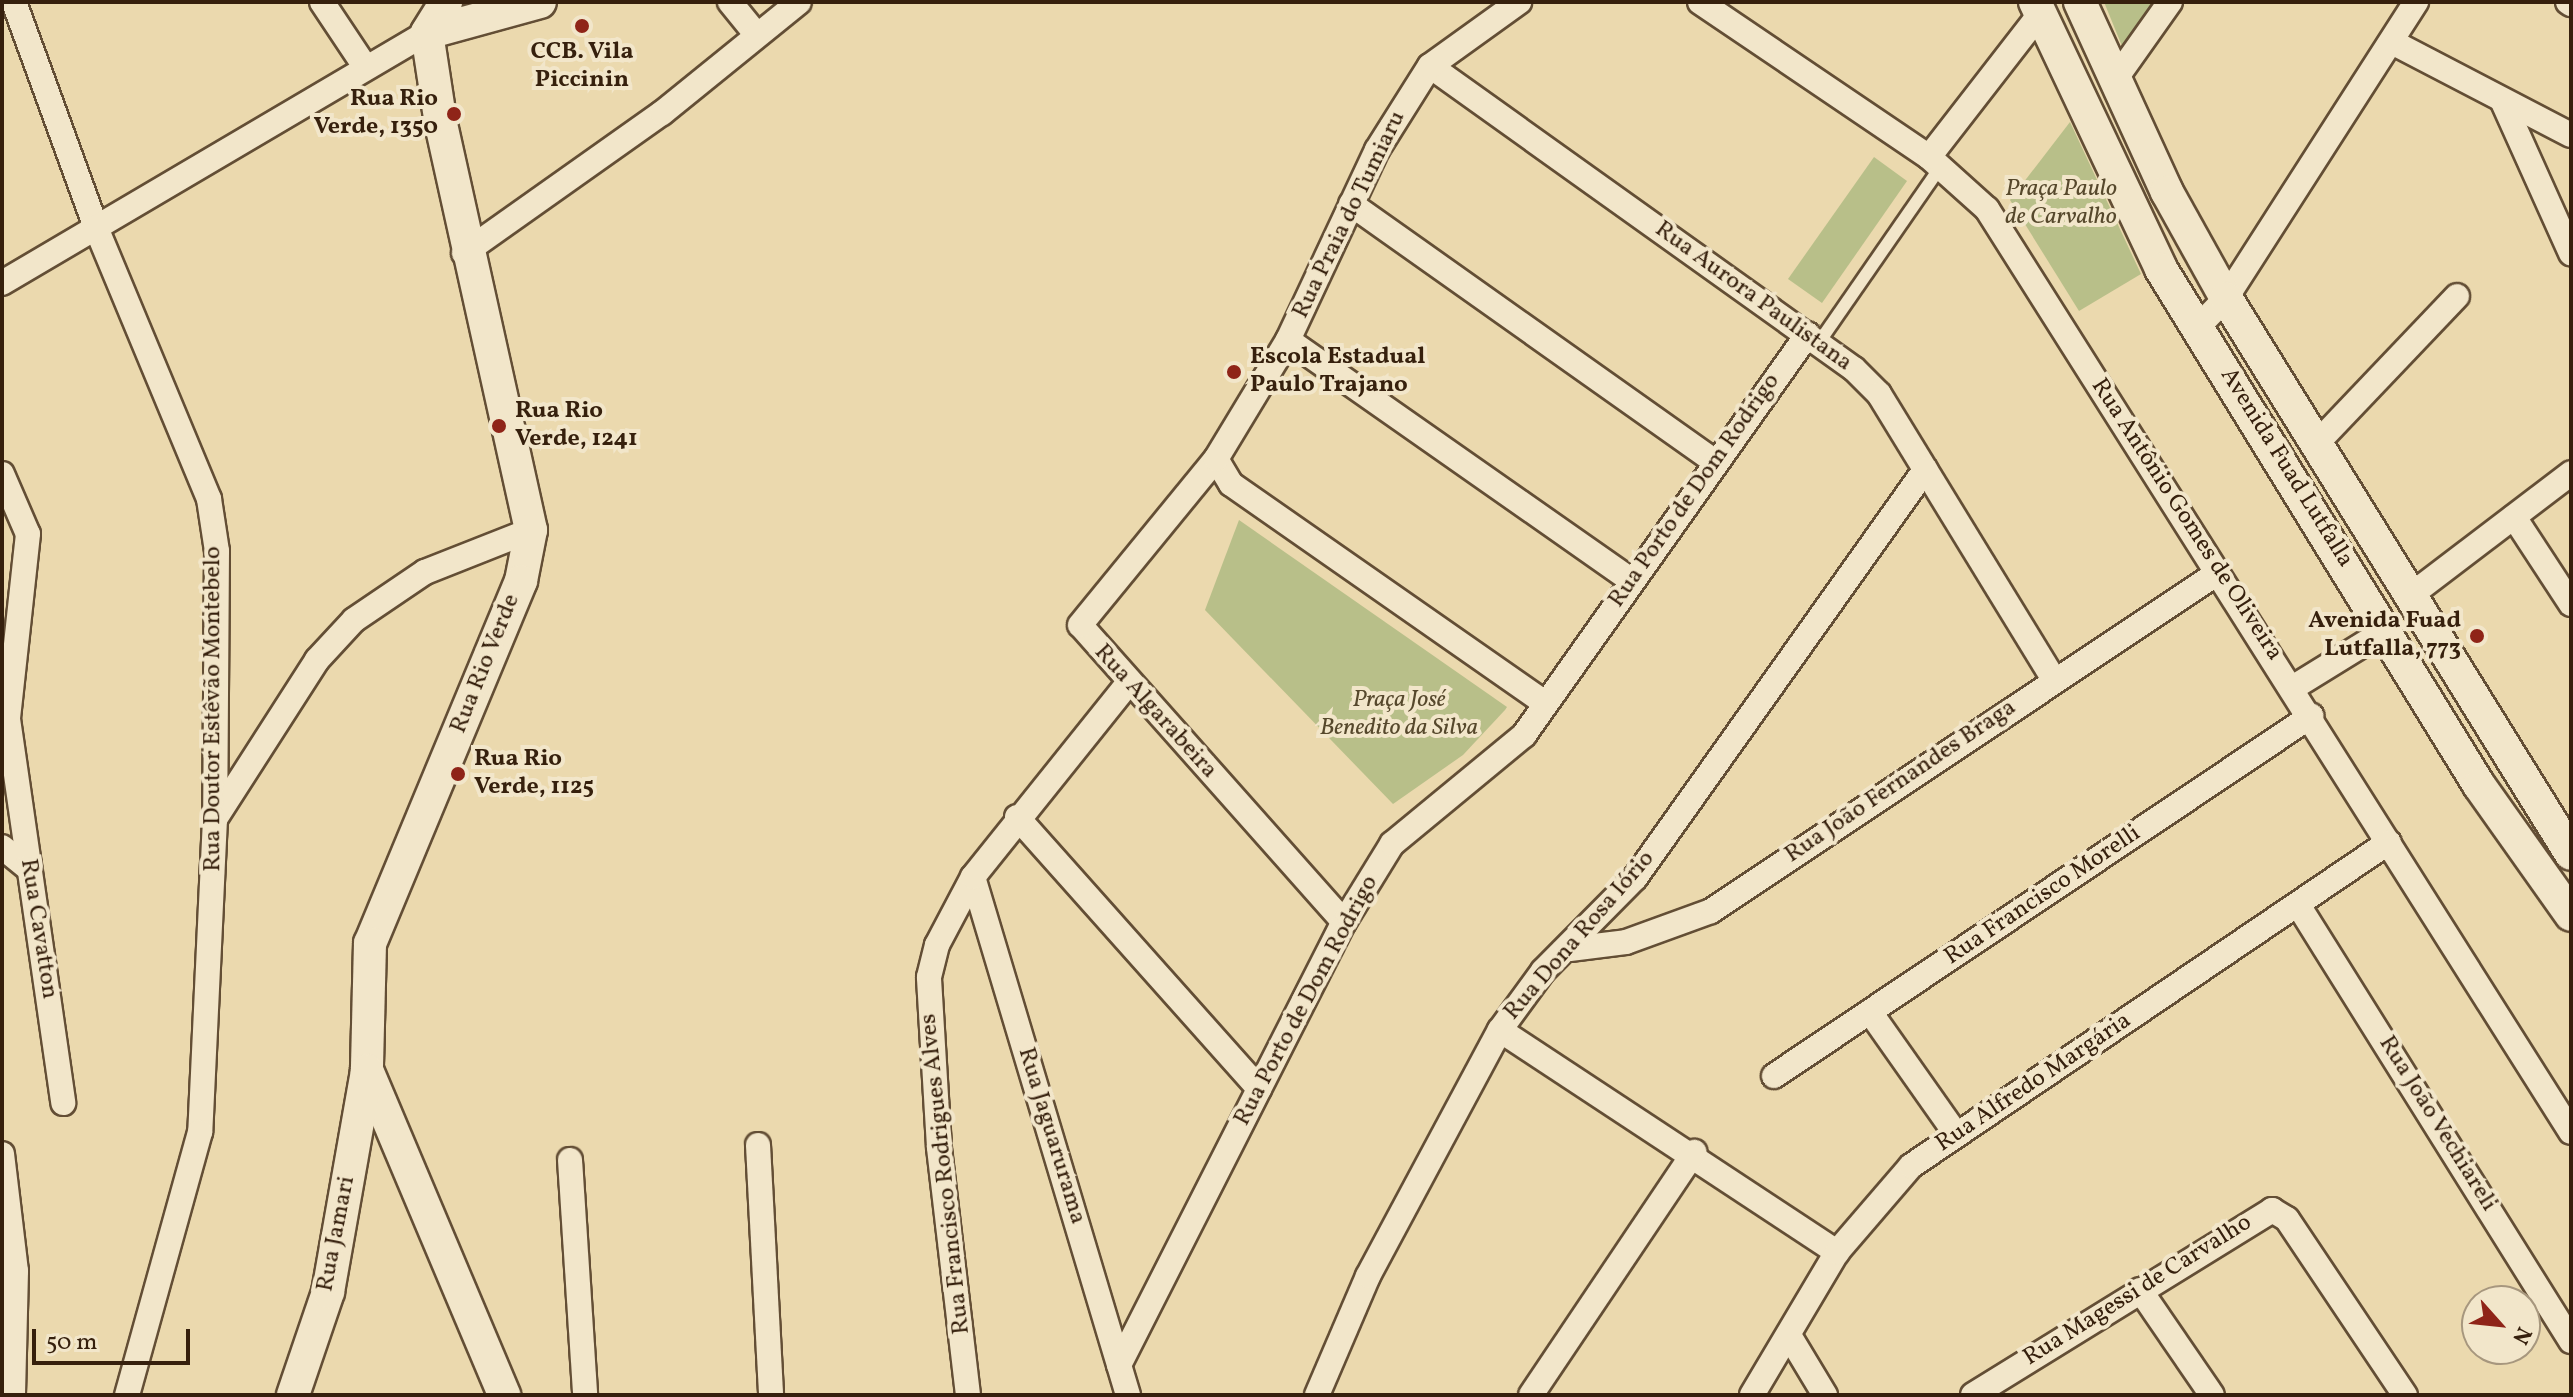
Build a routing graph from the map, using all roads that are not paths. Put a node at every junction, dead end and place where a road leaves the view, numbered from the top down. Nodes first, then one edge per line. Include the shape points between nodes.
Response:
1 (14, 2) edge
2 (322, 2) edge
3 (446, 2) edge
4 (540, 2) edge
5 (730, 2) edge
6 (799, 2) edge
7 (1519, 2) edge
8 (1700, 2) edge
9 (2080, 2) edge
10 (2170, 2) edge
11 (2416, 2) edge
12 (2038, 8) edge
13 (427, 33) junction
14 (756, 34) junction
15 (2394, 43) junction
16 (1430, 66) junction
17 (366, 68) junction
18 (2114, 81) junction
19 (2503, 102) junction
20 (2571, 135) edge
21 (1935, 161) junction
22 (1351, 204) junction
23 (95, 225) junction
24 (464, 253) junction
25 (2571, 253) edge
26 (2, 283) edge
27 (2457, 296) dead end
28 (2226, 298) junction
29 (2197, 328) junction
30 (1814, 338) junction
31 (1288, 340) junction
32 (2319, 441) junction
33 (1216, 459) junction
34 (1715, 462) junction
35 (1925, 470) junction
36 (2571, 473) edge
37 (2, 474) edge
38 (2514, 517) junction
39 (531, 530) junction
40 (2216, 574) junction
41 (1631, 580) junction
42 (2411, 595) junction
43 (2571, 604) edge
44 (2388, 629) junction
45 (2053, 678) junction
46 (1129, 682) junction
47 (2294, 687) junction
48 (1545, 703) junction
49 (2311, 716) junction
50 (1017, 817) junction
51 (215, 819) junction
52 (2389, 842) junction
53 (2, 847) edge
54 (2571, 854) edge
55 (27, 867) junction
56 (973, 877) junction
57 (2300, 908) junction
58 (2571, 915) edge
59 (1344, 922) junction
60 (1570, 949) junction
61 (1870, 1012) junction
62 (1500, 1030) junction
63 (367, 1070) junction
64 (1774, 1076) dead end
65 (1259, 1089) junction
66 (63, 1103) dead end
67 (2571, 1132) edge
68 (1956, 1134) junction
69 (758, 1145) dead end
70 (1694, 1152) junction
71 (2, 1154) edge
72 (351, 1159) junction
73 (570, 1160) dead end
74 (411, 1174) junction
75 (1837, 1252) junction
76 (2140, 1290) junction
77 (1790, 1337) junction
78 (2571, 1341) edge
79 (1119, 1365) junction
80 (13, 1395) edge
81 (127, 1395) edge
82 (293, 1395) edge
83 (504, 1395) edge
84 (585, 1395) edge
85 (771, 1395) edge
86 (968, 1395) edge
87 (1128, 1395) edge
88 (1317, 1395) edge
89 (1531, 1395) edge
90 (1752, 1395) edge
91 (1825, 1395) edge
92 (1973, 1395) edge
93 (2212, 1395) edge
94 (2405, 1395) edge

1 - 23 street, Rua Doutor Estêvão Montebelo
2 - 17 street
3 - 13 main road
4 - 13 main road
5 - 14 street
6 - 14 street
7 - 16 street, Rua Praia do Tumiaru
8 - 21 street, Rua Antônio Gomes de Oliveira
9 - 18 main road, Avenida Fuad Lutfalla
10 - 18 street
11 - 15 street
12 - 21 street
12 - 29 main road, Avenida Fuad Lutfalla via 2131,213
13 - 17 street
13 - 24 main road, Rua Rio Verde
14 - 24 street via 662,113
15 - 19 street
15 - 28 street
16 - 22 street, Rua Praia do Tumiaru
16 - 30 street, Rua Aurora Paulistana
17 - 23 street
18 - 28 main road, Avenida Fuad Lutfalla
19 - 20 street
19 - 25 street
21 - 30 lane
21 - 40 street, Rua Antônio Gomes de Oliveira via 2001,230
22 - 31 street, Rua Praia do Tumiaru
22 - 34 street
23 - 26 street
23 - 51 street, Rua Doutor Estêvão Montebelo via 209,499 217,551
24 - 39 main road, Rua Rio Verde
27 - 32 street
28 - 29 street
28 - 32 main road, Avenida Fuad Lutfalla
29 - 44 main road, Avenida Fuad Lutfalla
30 - 34 street, Rua Porto de Dom Rodrigo
30 - 35 street, Rua Aurora Paulistana via 1879,394
31 - 33 street, Rua Praia do Tumiaru
31 - 41 street
32 - 42 main road, Avenida Fuad Lutfalla
33 - 46 street, Rua Algarabeira via 1082,619 1083,634
33 - 48 street via 1231,484
34 - 41 street, Rua Porto de Dom Rodrigo
35 - 45 street, Rua Aurora Paulistana
35 - 60 street, Rua Dona Rosa Iório via 1635,878
36 - 38 street
37 - 55 street, Rua Cavatton via 28,534 8,719
38 - 42 street
38 - 43 street
39 - 51 street via 425,572 354,620 317,660
39 - 63 main road, Rua Rio Verde via 521,581 370,943
40 - 45 street, Rua João Fernandes Braga
40 - 47 street, Rua Antônio Gomes de Oliveira
41 - 48 street, Rua Porto de Dom Rodrigo
42 - 54 main road, Avenida Fuad Lutfalla
44 - 47 street
44 - 58 main road, Avenida Fuad Lutfalla via 2479,785
45 - 60 street, Rua João Fernandes Braga via 1711,911 1626,942
46 - 50 street, Rua Francisco Rodrigues Alves
46 - 59 street, Rua Algarabeira
47 - 49 street, Rua Antônio Gomes de Oliveira
48 - 59 street, Rua Porto de Dom Rodrigo via 1500,761 1392,844
49 - 52 street, Rua Antônio Gomes de Oliveira
49 - 61 street, Rua Francisco Morelli
50 - 56 street, Rua Francisco Rodrigues Alves
50 - 65 street
51 - 81 street, Rua Doutor Estêvão Montebelo via 200,1132
52 - 57 street, Rua Alfredo Margária
52 - 67 street, Rua Antônio Gomes de Oliveira
53 - 55 street
55 - 66 street, Rua Cavatton
56 - 79 street, Rua Jaguarurama
56 - 86 street, Rua Francisco Rodrigues Alves via 937,945 928,1012
57 - 68 street, Rua Alfredo Margária
57 - 78 street, Rua João Vechiareli
59 - 65 street, Rua Porto de Dom Rodrigo
60 - 62 street, Rua Dona Rosa Iório via 1543,971
61 - 64 street, Rua Francisco Morelli
61 - 68 street
62 - 70 street
62 - 88 street, Rua Dona Rosa Iório via 1368,1276
63 - 72 main road, Rua Jamari
63 - 74 main road, Rua Rio Verde
65 - 79 street, Rua Porto de Dom Rodrigo
68 - 75 street, Rua Alfredo Margária via 1911,1166
69 - 85 street
70 - 75 street
70 - 89 street
71 - 80 street via 16,1271
72 - 74 main road via 369,1142
72 - 82 main road, Rua Jamari via 328,1292
73 - 84 street
74 - 83 main road, Rua Rio Verde
75 - 77 street, Rua Alfredo Margária
76 - 92 street, Rua Magessi de Carvalho
76 - 93 street
76 - 94 street, Rua Magessi de Carvalho via 2263,1211 2281,1213
77 - 90 street, Rua Alfredo Margária
77 - 91 street
79 - 87 street, Rua Jaguarurama

